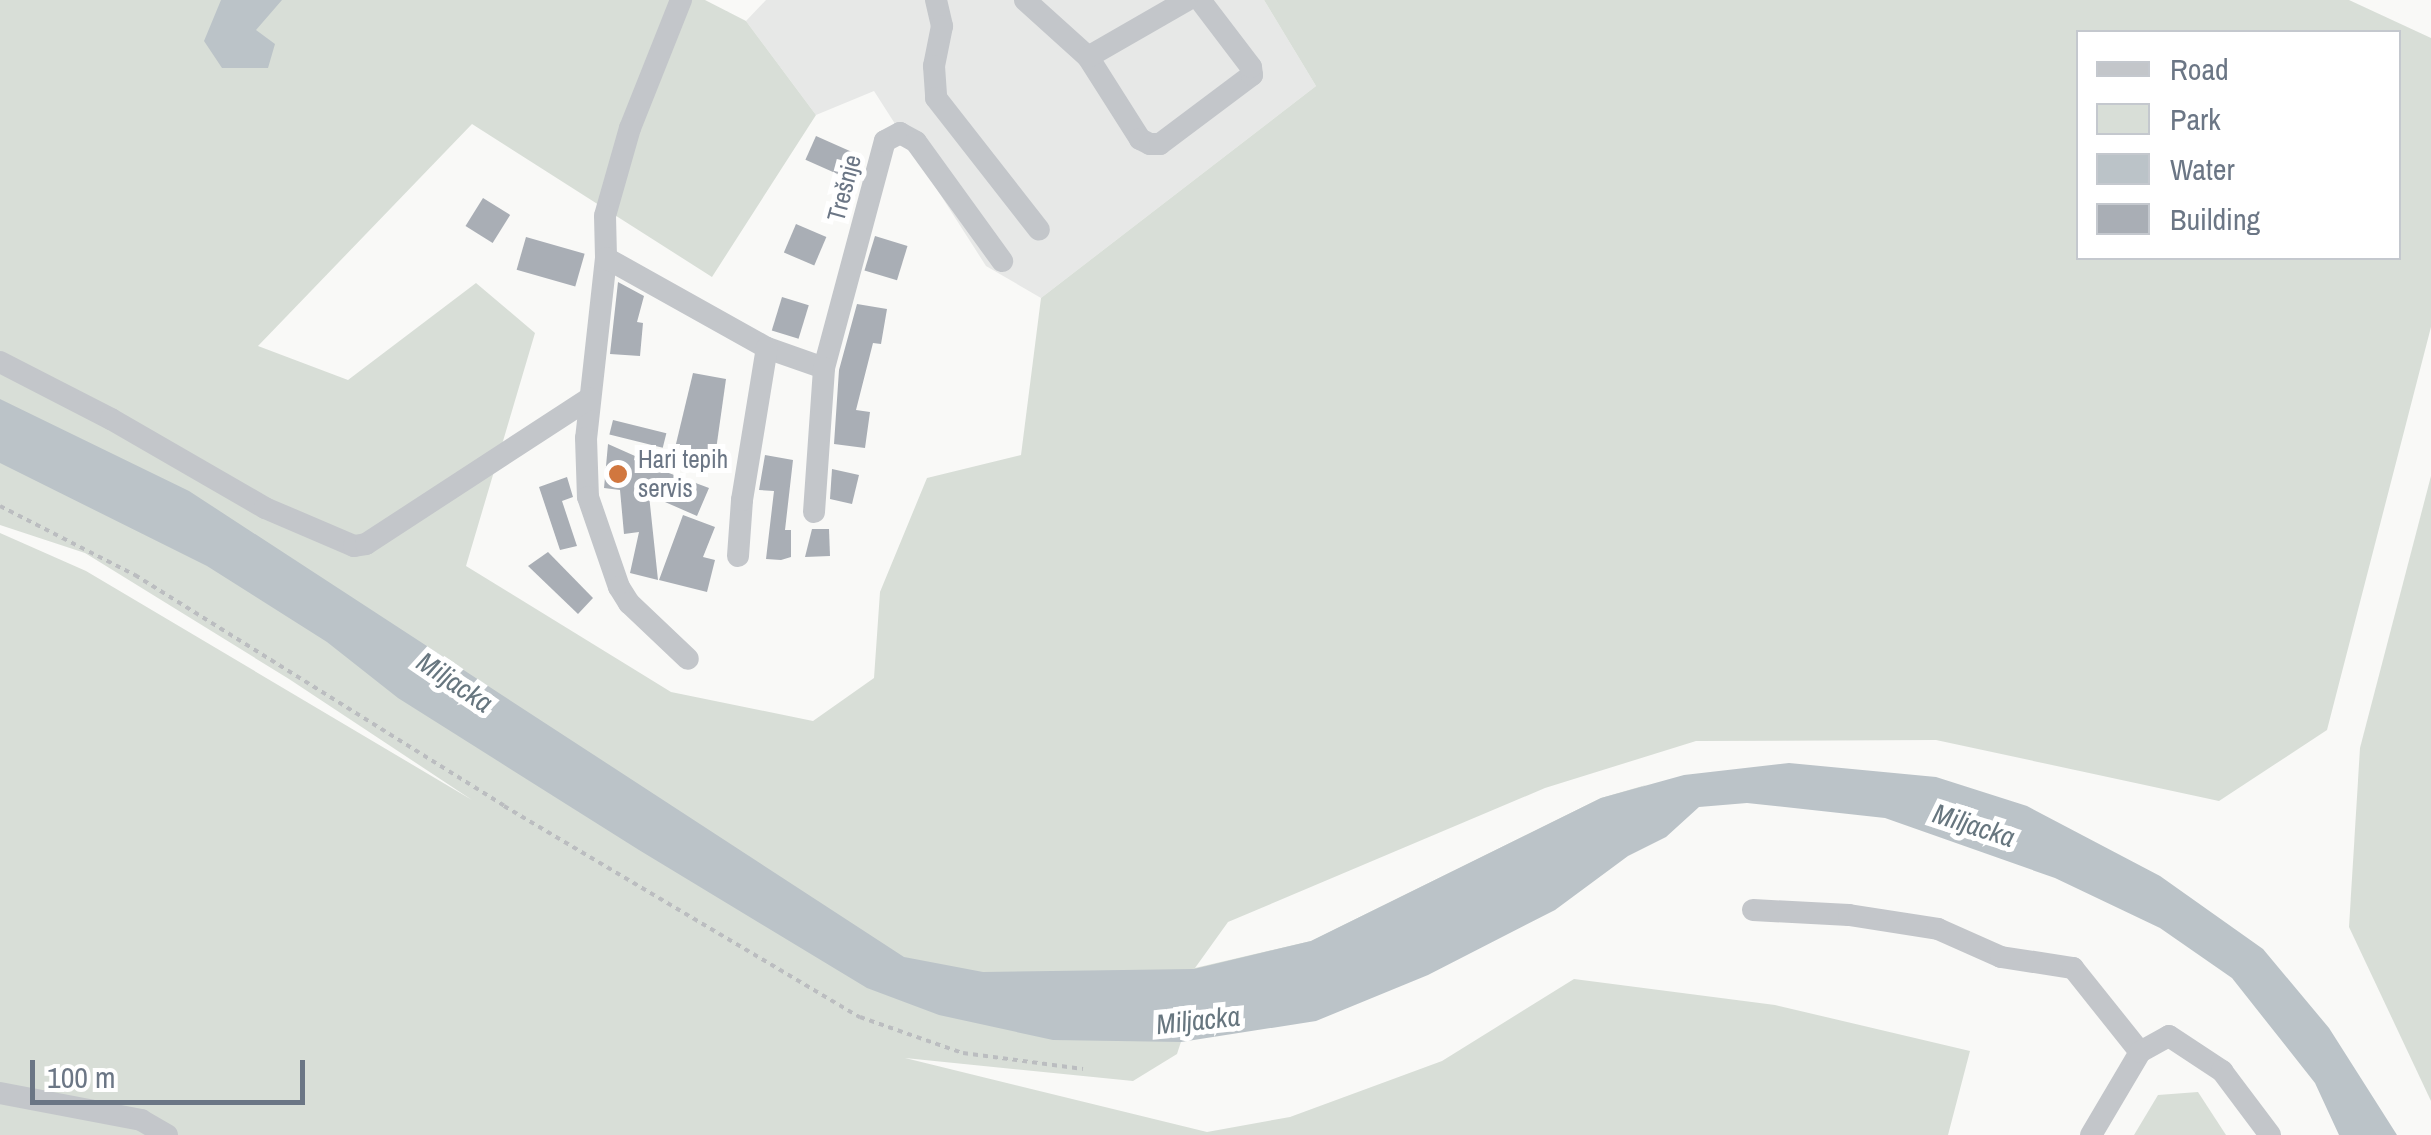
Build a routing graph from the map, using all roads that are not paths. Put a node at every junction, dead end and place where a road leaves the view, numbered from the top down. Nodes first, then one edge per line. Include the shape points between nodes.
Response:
1 (681, 0) edge
2 (936, 0) edge
3 (1026, 0) edge
4 (1187, 0) edge
5 (1200, 0) edge
6 (1088, 57) junction
7 (1039, 230) dead end
8 (606, 258) junction
9 (1002, 261) dead end
10 (768, 348) junction
11 (0, 362) edge
12 (824, 368) junction
13 (590, 398) junction
14 (814, 512) dead end
15 (738, 556) dead end
16 (688, 659) dead end
17 (1753, 910) dead end
18 (2140, 1052) junction
19 (0, 1093) edge
20 (167, 1135) edge
21 (2091, 1135) edge
22 (2270, 1135) edge

1 - 8 street via 630,128 605,216
2 - 7 street via 942,26 936,98
3 - 6 street
4 - 6 street
5 - 6 street via 1252,75 1160,144 1140,139
8 - 10 street
8 - 13 street
9 - 12 street, Trešnje via 916,142 909,135 892,136
10 - 12 street
10 - 15 street
11 - 13 street via 265,508 354,546
12 - 14 street
13 - 16 street via 588,497 610,567 629,603
17 - 18 street via 1938,929 2002,957 2073,968
18 - 21 street
18 - 22 street via 2169,1036 2222,1072
19 - 20 street via 141,1120

